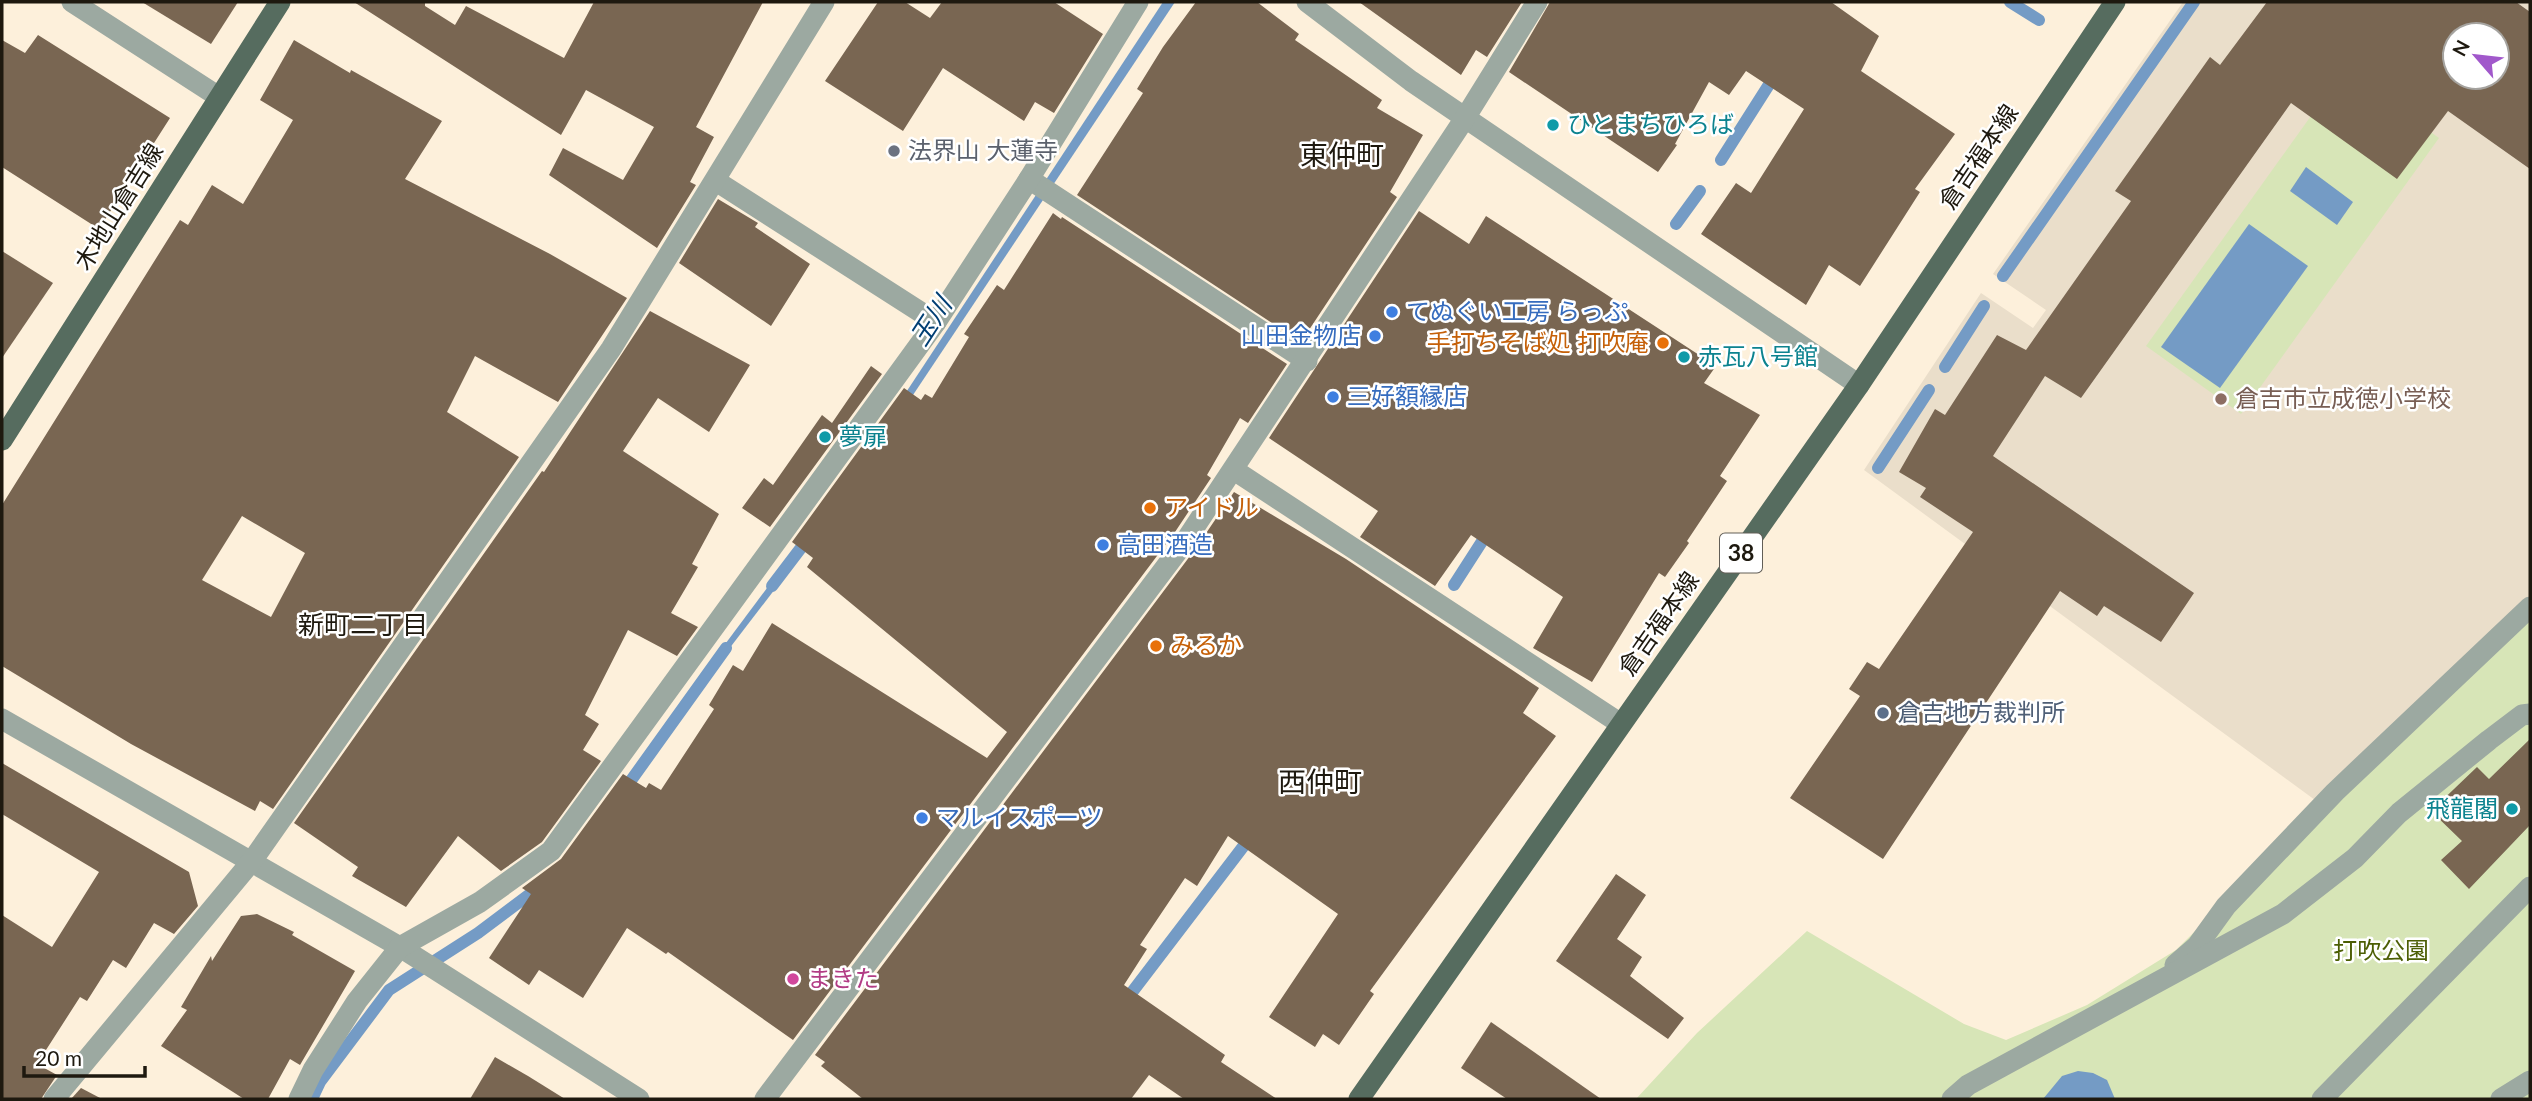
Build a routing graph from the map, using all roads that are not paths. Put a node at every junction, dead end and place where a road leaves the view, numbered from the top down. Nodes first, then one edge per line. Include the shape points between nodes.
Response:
1 (72, 2) edge
2 (280, 2) edge
3 (824, 2) edge
4 (1138, 2) edge
5 (1307, 2) edge
6 (1537, 2) edge
7 (2115, 2) edge
8 (219, 97) junction
9 (1465, 118) junction
10 (1029, 179) junction
11 (716, 181) junction
12 (936, 322) junction
13 (1307, 361) junction
14 (1858, 385) junction
15 (2, 440) edge
16 (1234, 470) junction
17 (2530, 607) edge
18 (2530, 714) edge
19 (2, 719) edge
20 (1620, 724) junction
21 (252, 861) junction
22 (2530, 887) edge
23 (400, 947) junction
24 (2155, 983) junction
25 (2530, 1081) edge
26 (54, 1099) edge
27 (299, 1099) edge
28 (639, 1099) edge
29 (765, 1099) edge
30 (1359, 1099) edge
31 (1952, 1099) edge
32 (2322, 1099) edge
33 (2501, 1099) edge

1 - 8 street
2 - 8 main road, 木地山倉吉線
3 - 11 street
4 - 10 street
5 - 9 street
6 - 9 street
7 - 14 main road, 倉吉福本線 / 38
8 - 15 main road, 木地山倉吉線
9 - 13 street
9 - 14 street
10 - 12 street
10 - 13 street
11 - 12 street
11 - 21 street via 611,349
12 - 23 street via 551,850 480,902
13 - 16 street
14 - 20 main road, 倉吉福本線 / 38
16 - 20 street
16 - 29 street
17 - 24 street via 2335,792 2226,906 2197,946
18 - 24 street via 2522,715 2479,748 2399,813 2355,858 2283,914
19 - 21 street
20 - 30 main road, 倉吉福本線 / 38
21 - 23 street
21 - 26 street
22 - 32 street
23 - 27 street via 357,1001
23 - 28 street
24 - 31 street via 1968,1085
25 - 33 street

